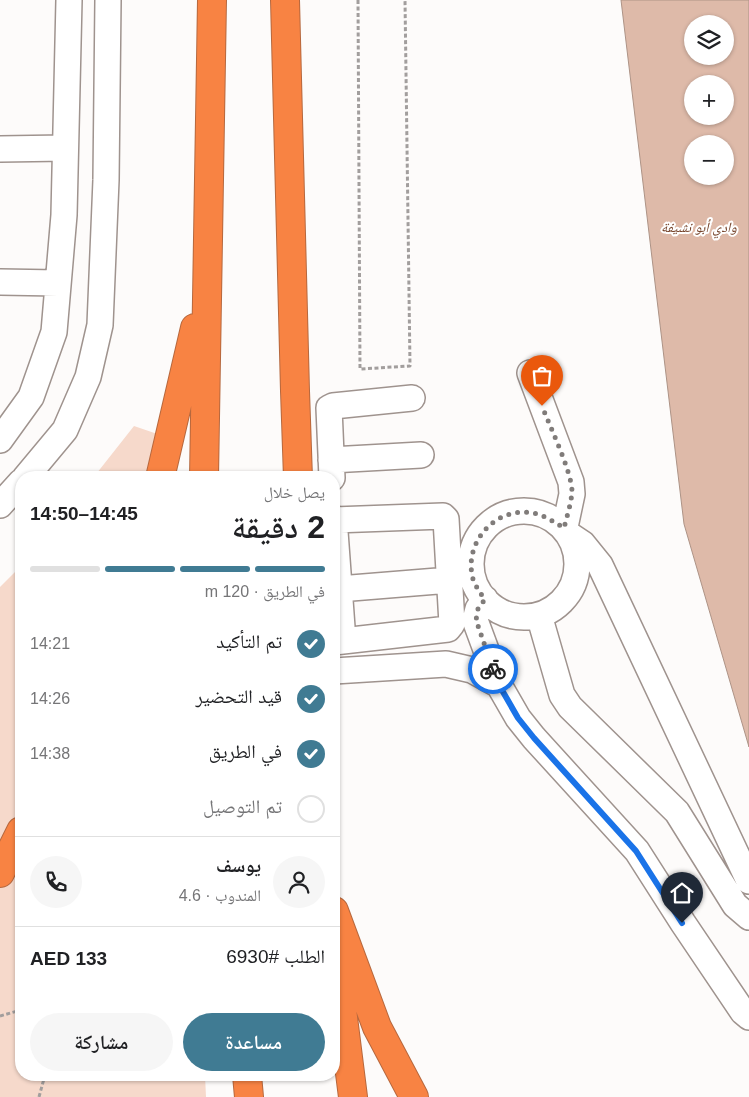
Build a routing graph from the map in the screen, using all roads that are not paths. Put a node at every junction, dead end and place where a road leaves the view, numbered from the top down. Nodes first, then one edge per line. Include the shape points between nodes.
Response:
1 (69, 0) edge
2 (108, 0) edge
3 (212, 0) edge
4 (285, 0) edge
5 (0, 148) edge
6 (65, 148) junction
7 (207, 273) junction
8 (0, 282) edge
9 (58, 283) junction
10 (530, 373) dead end
11 (412, 398) dead end
12 (0, 440) edge
13 (422, 455) dead end
14 (331, 469) edge
15 (31, 471) edge
16 (162, 471) edge
17 (204, 471) edge
18 (298, 471) edge
19 (15, 489) edge
20 (0, 505) edge
21 (340, 519) edge
22 (568, 532) junction
23 (450, 580) junction
24 (340, 589) edge
25 (481, 604) junction
26 (452, 609) junction
27 (539, 615) junction
28 (340, 642) edge
29 (340, 670) edge
30 (499, 685) junction
31 (15, 843) edge
32 (0, 873) edge
33 (749, 881) edge
34 (749, 917) edge
35 (340, 927) edge
36 (340, 994) edge
37 (749, 1017) edge
38 (248, 1081) edge
39 (249, 1097) edge
40 (353, 1097) edge
41 (414, 1097) edge

1 - 6 street
2 - 15 street via 100,324 88,377 65,430
3 - 7 highway
4 - 18 highway
5 - 6 street
6 - 9 street
7 - 16 highway
7 - 17 highway
8 - 9 street
9 - 12 street via 54,332 31,397
10 - 22 street via 571,482
11 - 14 street via 329,408
13 - 14 street
19 - 20 street
21 - 23 street via 443,516 446,519
22 - 25 street via 544,516 533,513 504,516 489,525 478,539 472,555 473,579
22 - 27 street via 576,562 573,585 559,604
22 - 33 street via 600,565
23 - 24 street
23 - 26 street
25 - 26 street
25 - 27 street via 515,616
25 - 30 street via 476,620
26 - 28 street via 452,624 448,629
27 - 34 street via 562,695 570,707 677,812 735,905
29 - 30 street via 446,664 472,670
30 - 37 street via 534,738 636,851
31 - 32 highway
35 - 41 highway via 377,1027
36 - 40 highway
38 - 39 highway

